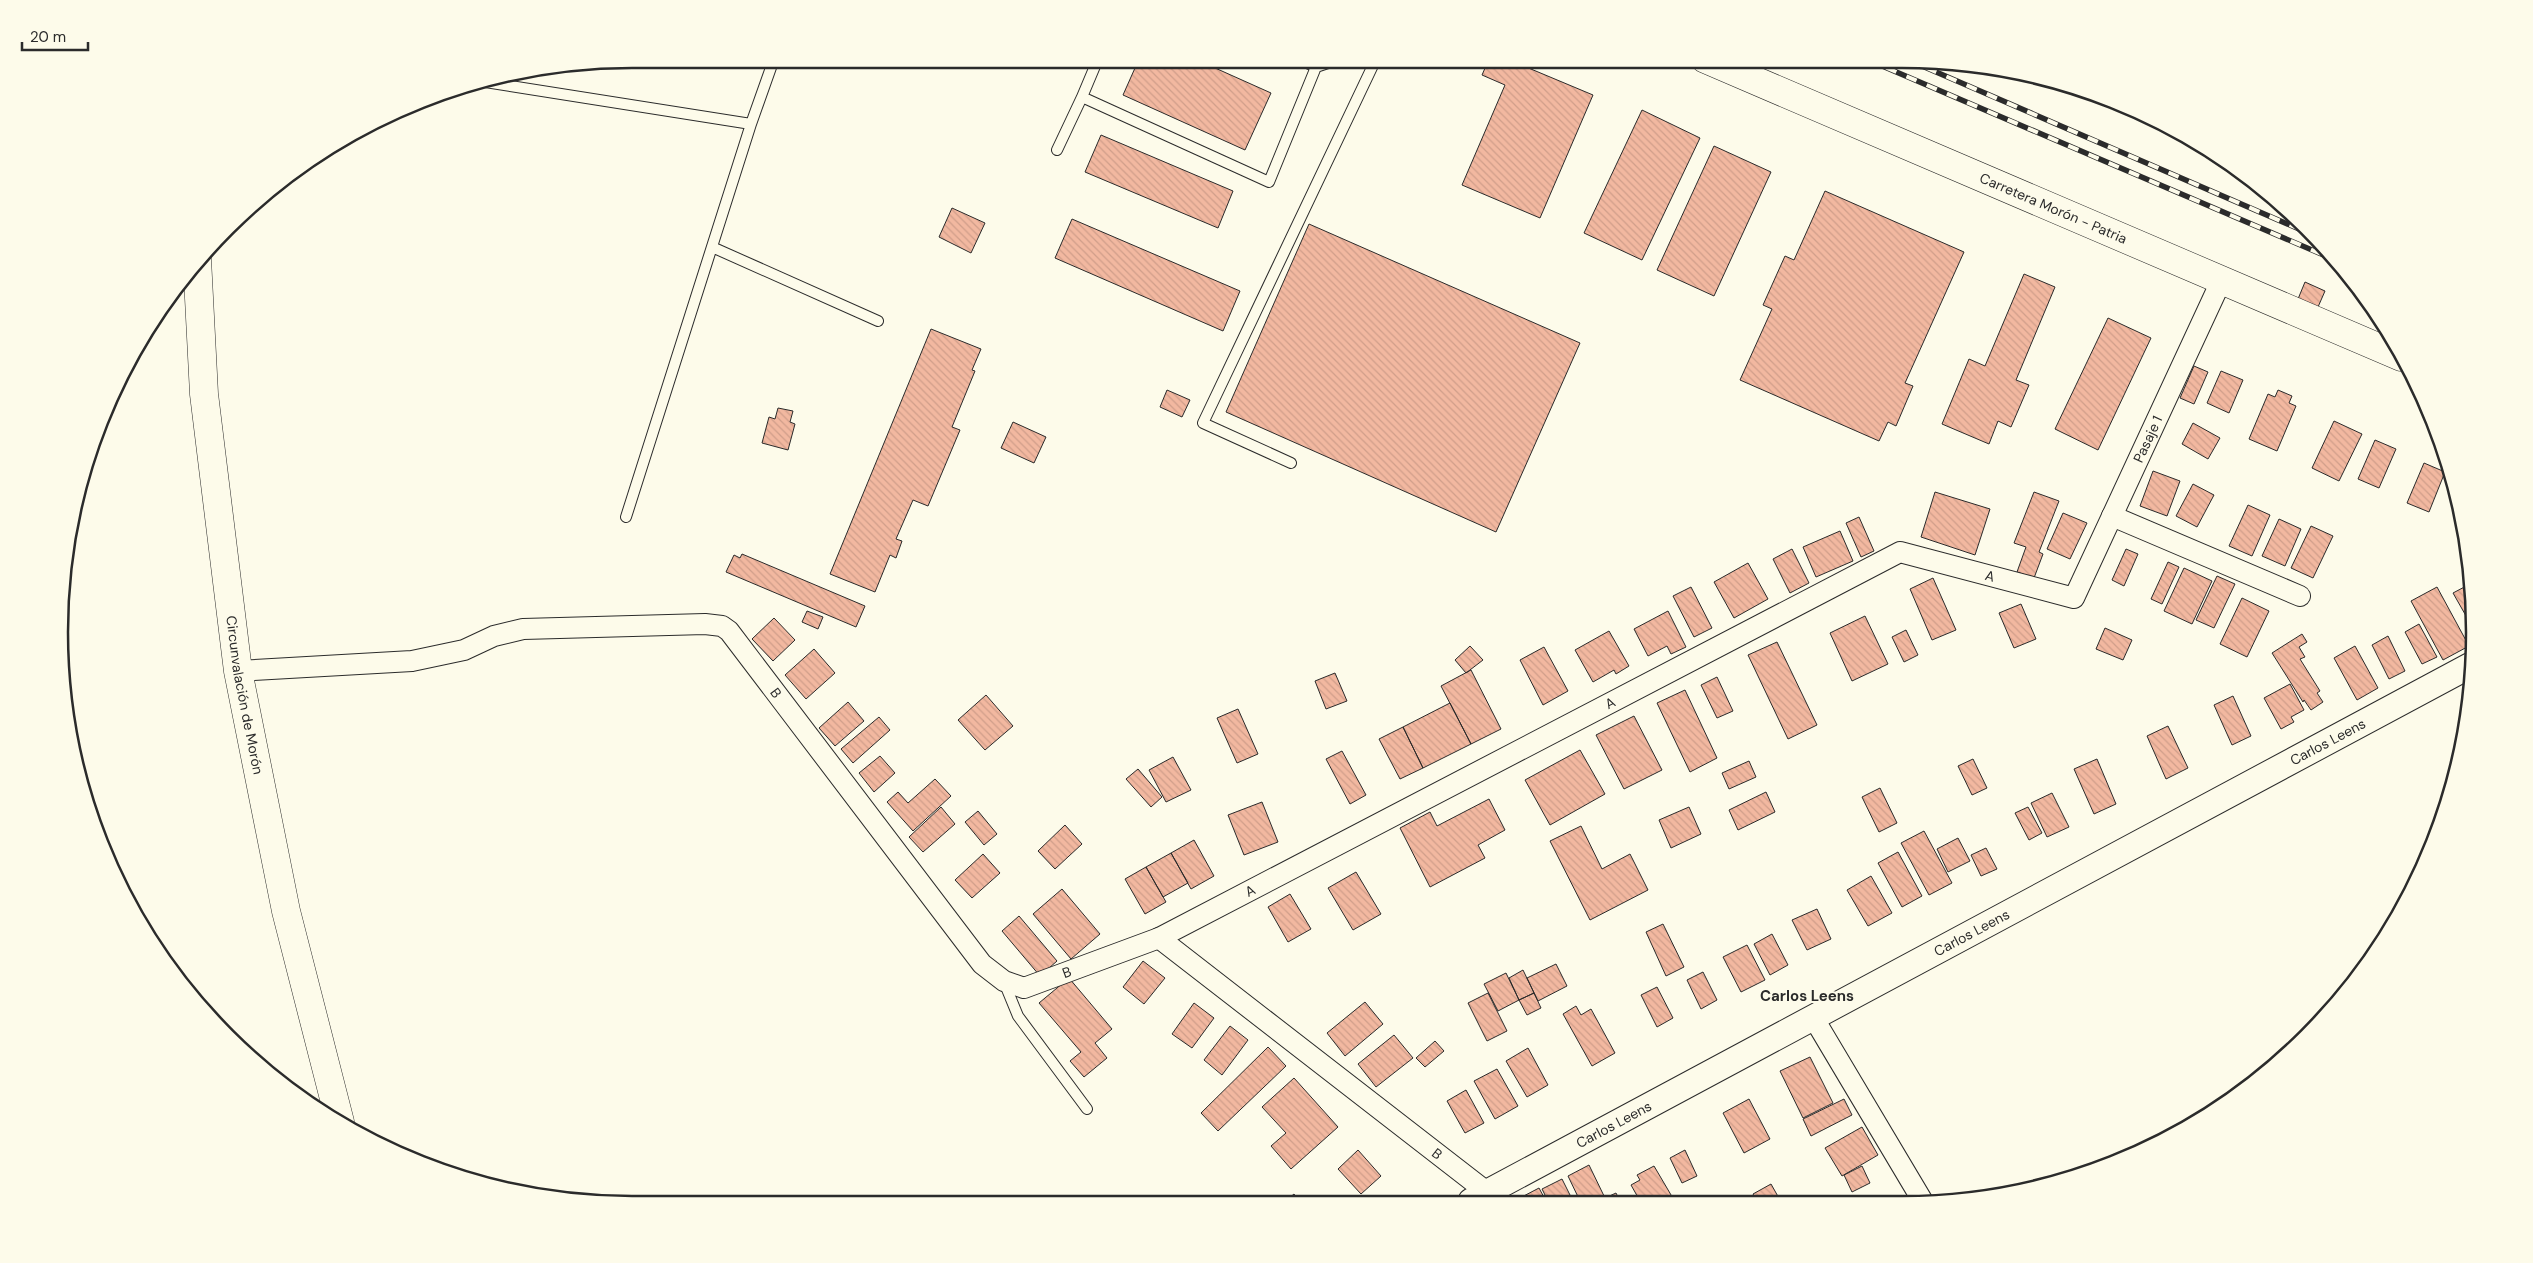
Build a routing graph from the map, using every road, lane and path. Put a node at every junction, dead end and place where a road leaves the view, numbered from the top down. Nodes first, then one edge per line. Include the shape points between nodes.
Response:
1 (771, 68) edge
2 (1094, 68) edge
3 (1316, 68) edge
4 (1372, 68) edge
5 (1726, 68) edge
6 (498, 84) edge
7 (1082, 97) junction
8 (751, 124) junction
9 (1057, 150) dead end
10 (712, 247) junction
11 (198, 271) edge
12 (2222, 279) junction
13 (878, 322) dead end
14 (2391, 352) edge
15 (1291, 463) dead end
16 (2112, 516) junction
17 (626, 518) dead end
18 (2300, 596) dead end
19 (2074, 598) joint
20 (2464, 669) edge
21 (238, 671) junction
22 (1160, 938) junction
23 (1004, 981) junction
24 (1813, 1017) junction
25 (1088, 1108) dead end
26 (338, 1113) edge
27 (1919, 1195) edge
28 (1478, 1196) edge
29 (1481, 1196) edge

1 - 8 lane
2 - 7 lane
3 - 7 lane via 1269,182
4 - 15 lane via 1203,423
5 - 12 main road, Carretera Morón - Patria
6 - 8 lane
7 - 9 lane
8 - 10 lane
10 - 13 lane
10 - 17 lane
11 - 21 main road, Circunvalación de Morón via 204,394
12 - 14 main road, Carretera Morón - Patria
12 - 16 street, Pasaje 1
16 - 18 street
16 - 19 street, Pasaje 1
19 - 22 street, A via 1900,552
20 - 24 street, Carlos Leens
21 - 23 street, B via 412,661 464,650 494,636 523,629 722,626 982,964
21 - 26 main road, Circunvalación de Morón via 286,911
22 - 23 street, B via 1024,988
22 - 28 street, B
23 - 25 lane via 1018,1016
24 - 27 street
24 - 29 street, Carlos Leens

